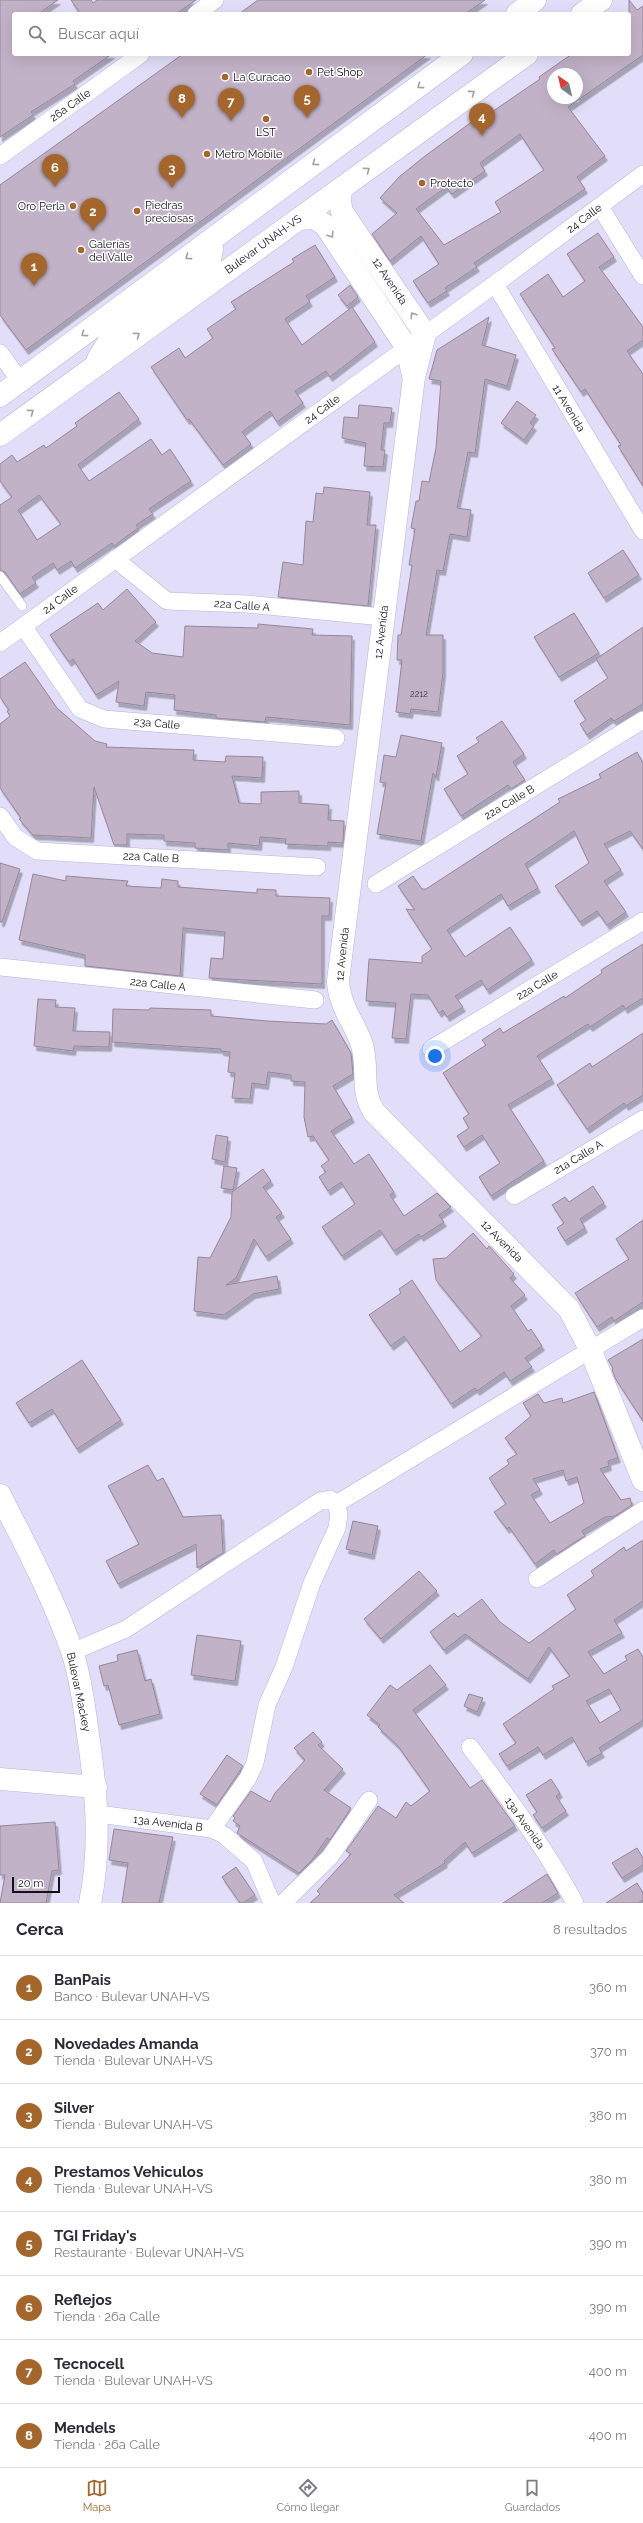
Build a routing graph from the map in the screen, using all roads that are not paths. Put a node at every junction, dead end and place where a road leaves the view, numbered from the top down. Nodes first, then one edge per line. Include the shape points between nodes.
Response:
1 (215, 0) edge
2 (536, 0) edge
3 (601, 0) edge
4 (199, 12) edge
5 (519, 12) edge
6 (585, 12) edge
7 (138, 56) edge
8 (459, 56) edge
9 (524, 56) edge
10 (0, 156) edge
11 (643, 174) edge
12 (341, 189) junction
13 (600, 206) junction
14 (299, 218) junction
15 (208, 242) junction
16 (643, 276) edge
17 (495, 284) junction
18 (426, 334) junction
19 (407, 348) junction
20 (0, 353) edge
21 (93, 366) junction
22 (414, 376) junction
23 (20, 381) junction
24 (0, 396) edge
25 (0, 435) edge
26 (643, 531) edge
27 (115, 559) junction
28 (0, 576) edge
29 (22, 606) dead end
30 (383, 617) junction
31 (23, 626) junction
32 (0, 643) edge
33 (643, 720) edge
34 (336, 738) dead end
35 (0, 816) edge
36 (317, 867) dead end
37 (376, 884) dead end
38 (643, 921) edge
39 (0, 967) edge
40 (316, 1000) dead end
41 (431, 1049) dead end
42 (643, 1118) edge
43 (514, 1196) dead end
44 (643, 1318) edge
45 (590, 1349) junction
46 (643, 1480) edge
47 (0, 1494) edge
48 (336, 1504) junction
49 (643, 1510) edge
50 (537, 1579) dead end
51 (72, 1652) junction
52 (470, 1747) dead end
53 (0, 1779) edge
54 (96, 1787) junction
55 (369, 1800) dead end
56 (98, 1814) junction
57 (212, 1829) junction
58 (569, 1901) edge
59 (90, 1903) edge
60 (272, 1903) edge
61 (283, 1903) edge

1 - 4 street
2 - 5 main road
3 - 6 main road
7 - 10 street, 26a Calle
8 -> 15 main road
12 -> 9 main road, Bulevar UNAH-VS
11 - 13 street, 24 Calle
12 - 14 main road, Bulevar UNAH-VS
18 -> 12 main road, 12 Avenida via 342,212
13 - 16 street
13 - 17 street, 24 Calle
14 -> 19 main road, 12 Avenida via 314,218 325,225
21 -> 14 main road, Bulevar UNAH-VS
15 - 21 main road via 212,249 210,259 204,266 114,332
15 -> 23 main road
17 - 18 street, 24 Calle
17 - 26 street, 11 Avenida
18 - 19 street, 24 Calle
18 - 22 main road, 12 Avenida
19 - 22 main road, 12 Avenida
19 - 27 street, 24 Calle
20 - 23 street
25 -> 21 main road, Bulevar UNAH-VS
22 - 30 main road, 12 Avenida
23 - 24 main road
27 - 30 street, 22a Calle A via 167,600 246,604
27 - 31 street, 24 Calle
28 - 29 lane
30 - 45 main road, 12 Avenida via 338,981 339,995 362,1045 366,1070 365,1094 374,1112 569,1309
31 - 32 street, 24 Calle
31 - 34 street, 23a Calle via 80,709 104,719
33 - 37 street, 22a Calle B
35 - 36 street, 22a Calle B via 15,837 37,851
38 - 41 street, 22a Calle
39 - 40 street, 22a Calle A
42 - 43 street, 21a Calle A
44 - 45 street
45 - 46 main road, 12 Avenida
45 - 48 street
47 - 51 main road, Bulevar Mackey via 36,1566
48 - 51 street via 330,1499 320,1501 126,1629
48 - 57 street via 339,1514 337,1528 312,1582 284,1667 267,1705 255,1763 248,1778
49 - 50 street
51 - 54 main road, Bulevar Mackey via 85,1713
52 - 58 street, 13a Avenida via 515,1806
53 - 54 main road
54 - 56 main road, Bulevar Mackey
55 - 61 street via 330,1857
56 - 57 street, 13a Avenida B
56 - 59 main road, Bulevar Mackey
57 - 60 street, 13a Avenida B via 224,1835 254,1862

